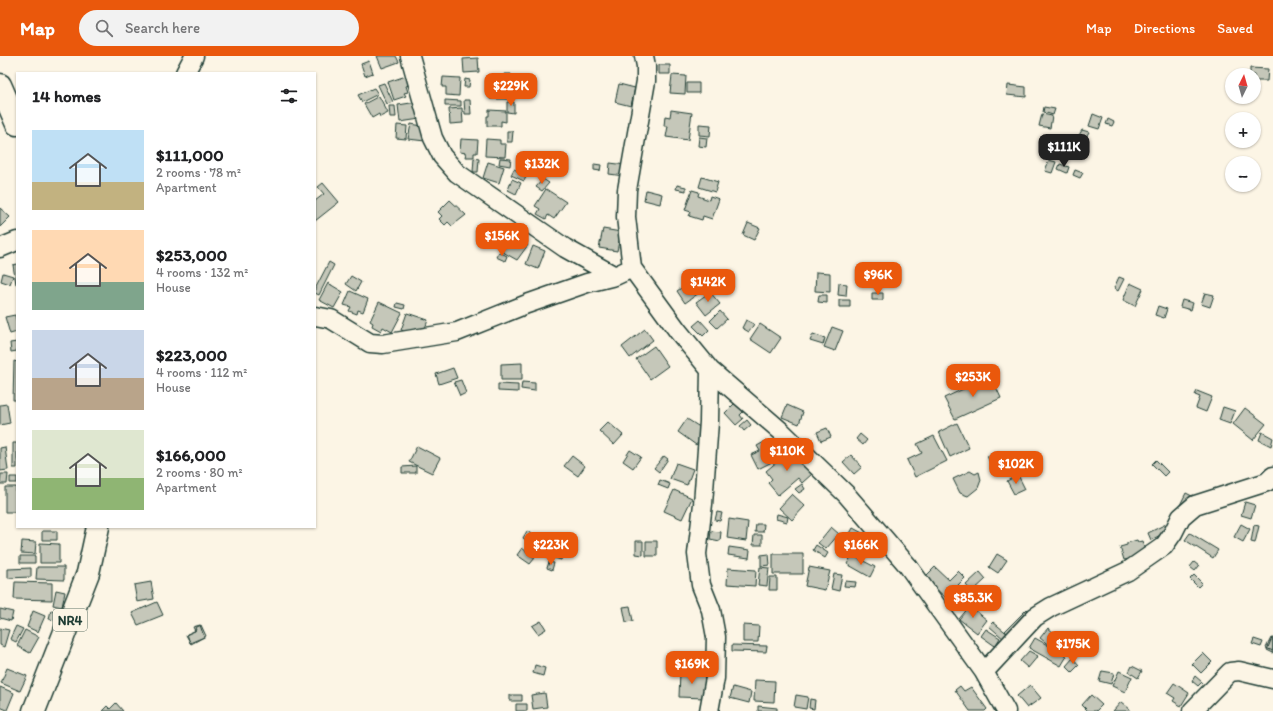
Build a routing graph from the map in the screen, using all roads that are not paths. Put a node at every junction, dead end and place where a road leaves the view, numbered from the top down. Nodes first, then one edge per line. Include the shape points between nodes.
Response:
1 (194, 56) edge
2 (410, 56) edge
3 (644, 56) edge
4 (186, 72) edge
5 (0, 84) edge
6 (16, 122) edge
7 (16, 241) edge
8 (0, 248) edge
9 (632, 268) junction
10 (615, 276) junction
11 (316, 316) edge
12 (710, 370) junction
13 (1273, 476) edge
14 (98, 528) edge
15 (984, 672) junction
16 (1273, 679) edge
17 (34, 711) edge
18 (709, 711) edge
19 (1006, 711) edge
20 (1192, 711) edge

1 - 4 street
2 - 10 street via 433,138 442,156 457,173 565,248
3 - 9 street via 646,81 627,190 626,216
5 - 6 highway
7 - 8 street
9 - 10 street
9 - 12 street
10 - 11 street via 527,304 457,332 382,344 370,343 331,319
12 - 15 street via 782,432 846,494 908,566
12 - 18 street via 705,482 697,554 701,585 711,610 716,637 715,678
13 - 15 street via 1267,482 1195,505 1181,517 1164,546 1128,571 1035,617
14 - 17 highway, NR4 via 88,573
15 - 19 street
16 - 20 street via 1239,671 1230,672

